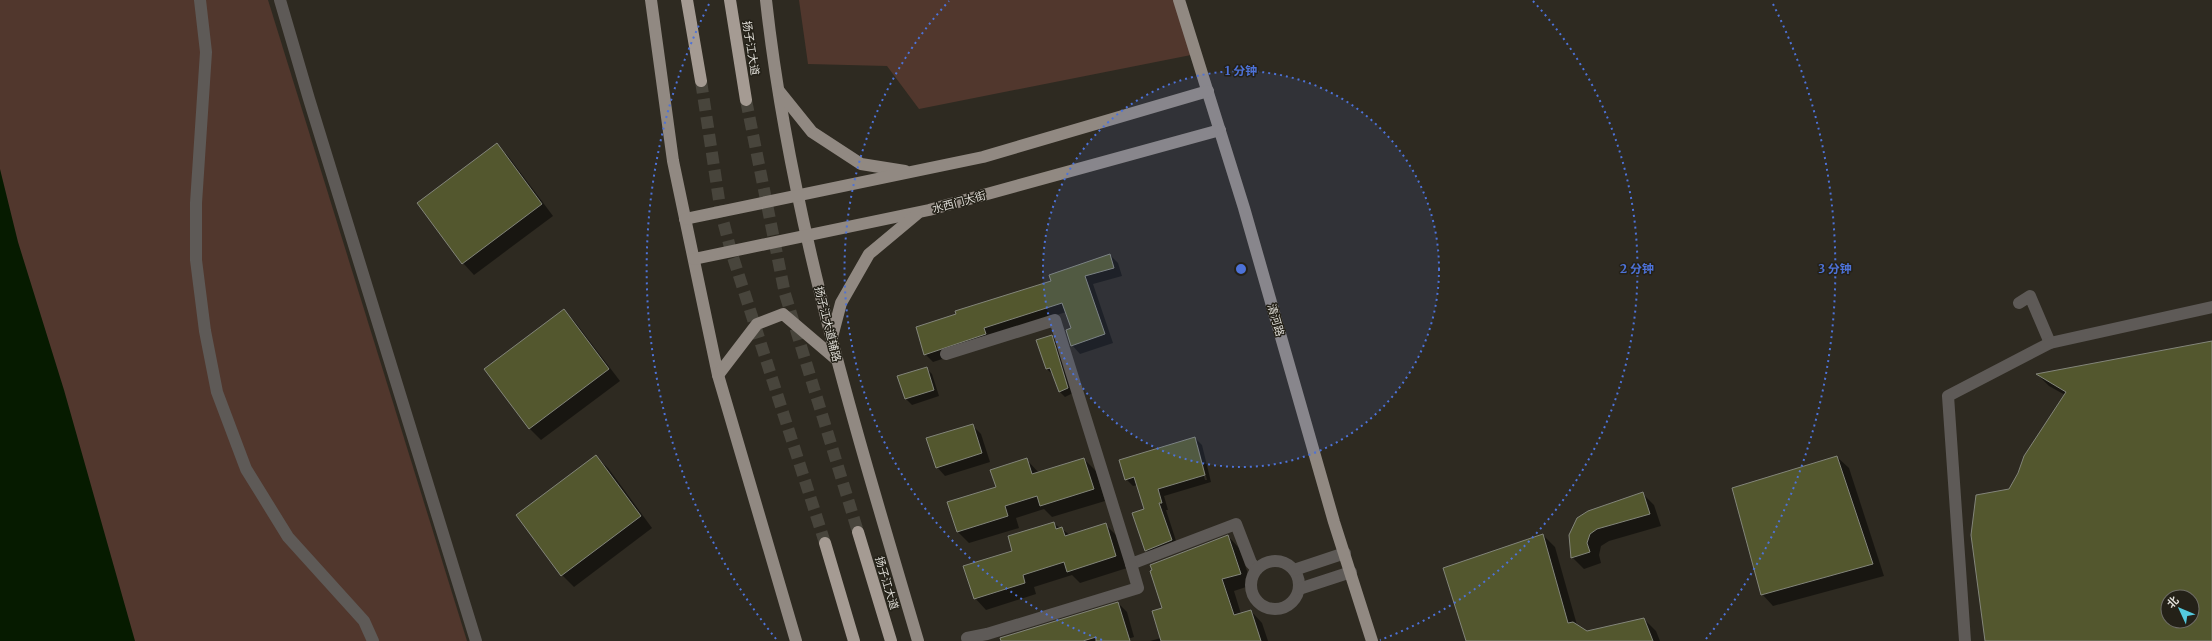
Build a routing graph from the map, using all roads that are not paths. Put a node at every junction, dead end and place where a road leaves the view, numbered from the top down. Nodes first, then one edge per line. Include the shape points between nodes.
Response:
1 (200, 0) edge
2 (280, 0) edge
3 (651, 0) edge
4 (688, 0) edge
5 (730, 0) edge
6 (766, 0) edge
7 (1179, 0) edge
8 (701, 81) tunnel mouth
9 (777, 90) junction
10 (1208, 91) junction
11 (746, 100) tunnel mouth
12 (1220, 130) junction
13 (912, 172) junction
14 (798, 196) junction
15 (919, 212) junction
16 (685, 219) junction
17 (805, 236) junction
18 (694, 259) junction
19 (2019, 302) dead end
20 (2212, 307) edge
21 (832, 338) junction
22 (2050, 343) junction
23 (946, 354) dead end
24 (837, 360) junction
25 (718, 375) junction
26 (858, 532) tunnel mouth
27 (825, 543) tunnel mouth
28 (1345, 553) junction
29 (1131, 564) junction
30 (1257, 569) junction
31 (1294, 570) junction
32 (1351, 572) junction
33 (1299, 588) junction
34 (373, 641) edge
35 (476, 641) edge
36 (796, 641) edge
37 (854, 641) edge
38 (891, 641) edge
39 (918, 641) edge
40 (968, 641) edge
41 (1372, 641) edge
42 (1965, 641) edge

1 - 34 street via 206,52 196,203 196,260 205,331 217,392 246,469 288,537 364,620
2 - 35 street
3 - 16 main road via 673,161
4 - 8 highway
5 - 11 highway, 扬子江大道
6 - 9 main road, 扬子江大道辅路
7 - 10 main road, 清河路
9 - 13 main road via 812,132 861,164
9 - 14 main road, 扬子江大道辅路
10 - 12 main road, 清河路
10 - 13 main road via 983,157
12 - 15 main road, 水西门大街
12 - 28 main road, 清河路
13 - 14 main road
14 - 16 main road
14 - 17 main road, 扬子江大道辅路
15 - 17 main road, 水西门大街
15 - 21 main road via 869,254 841,303
16 - 18 main road
17 - 18 main road, 水西门大街
17 - 21 main road, 扬子江大道辅路
18 - 25 main road
19 - 22 street via 2030,296
20 - 22 street
21 - 24 main road, 扬子江大道辅路
22 - 42 street via 1948,396
23 - 29 street via 1055,320
24 - 25 main road via 783,314 757,324
24 - 39 main road, 扬子江大道辅路
25 - 36 main road
26 - 38 highway, 扬子江大道
27 - 37 highway
28 - 31 street
28 - 32 main road, 清河路
29 - 30 street via 1236,524 1251,563
29 - 40 street via 1138,588 987,634 966,638
30 - 31 street via 1272,562 1287,564
30 - 33 street via 1253,576 1252,592 1256,600 1269,609 1277,609 1292,603
31 - 33 street
32 - 33 street
32 - 41 main road, 清河路

